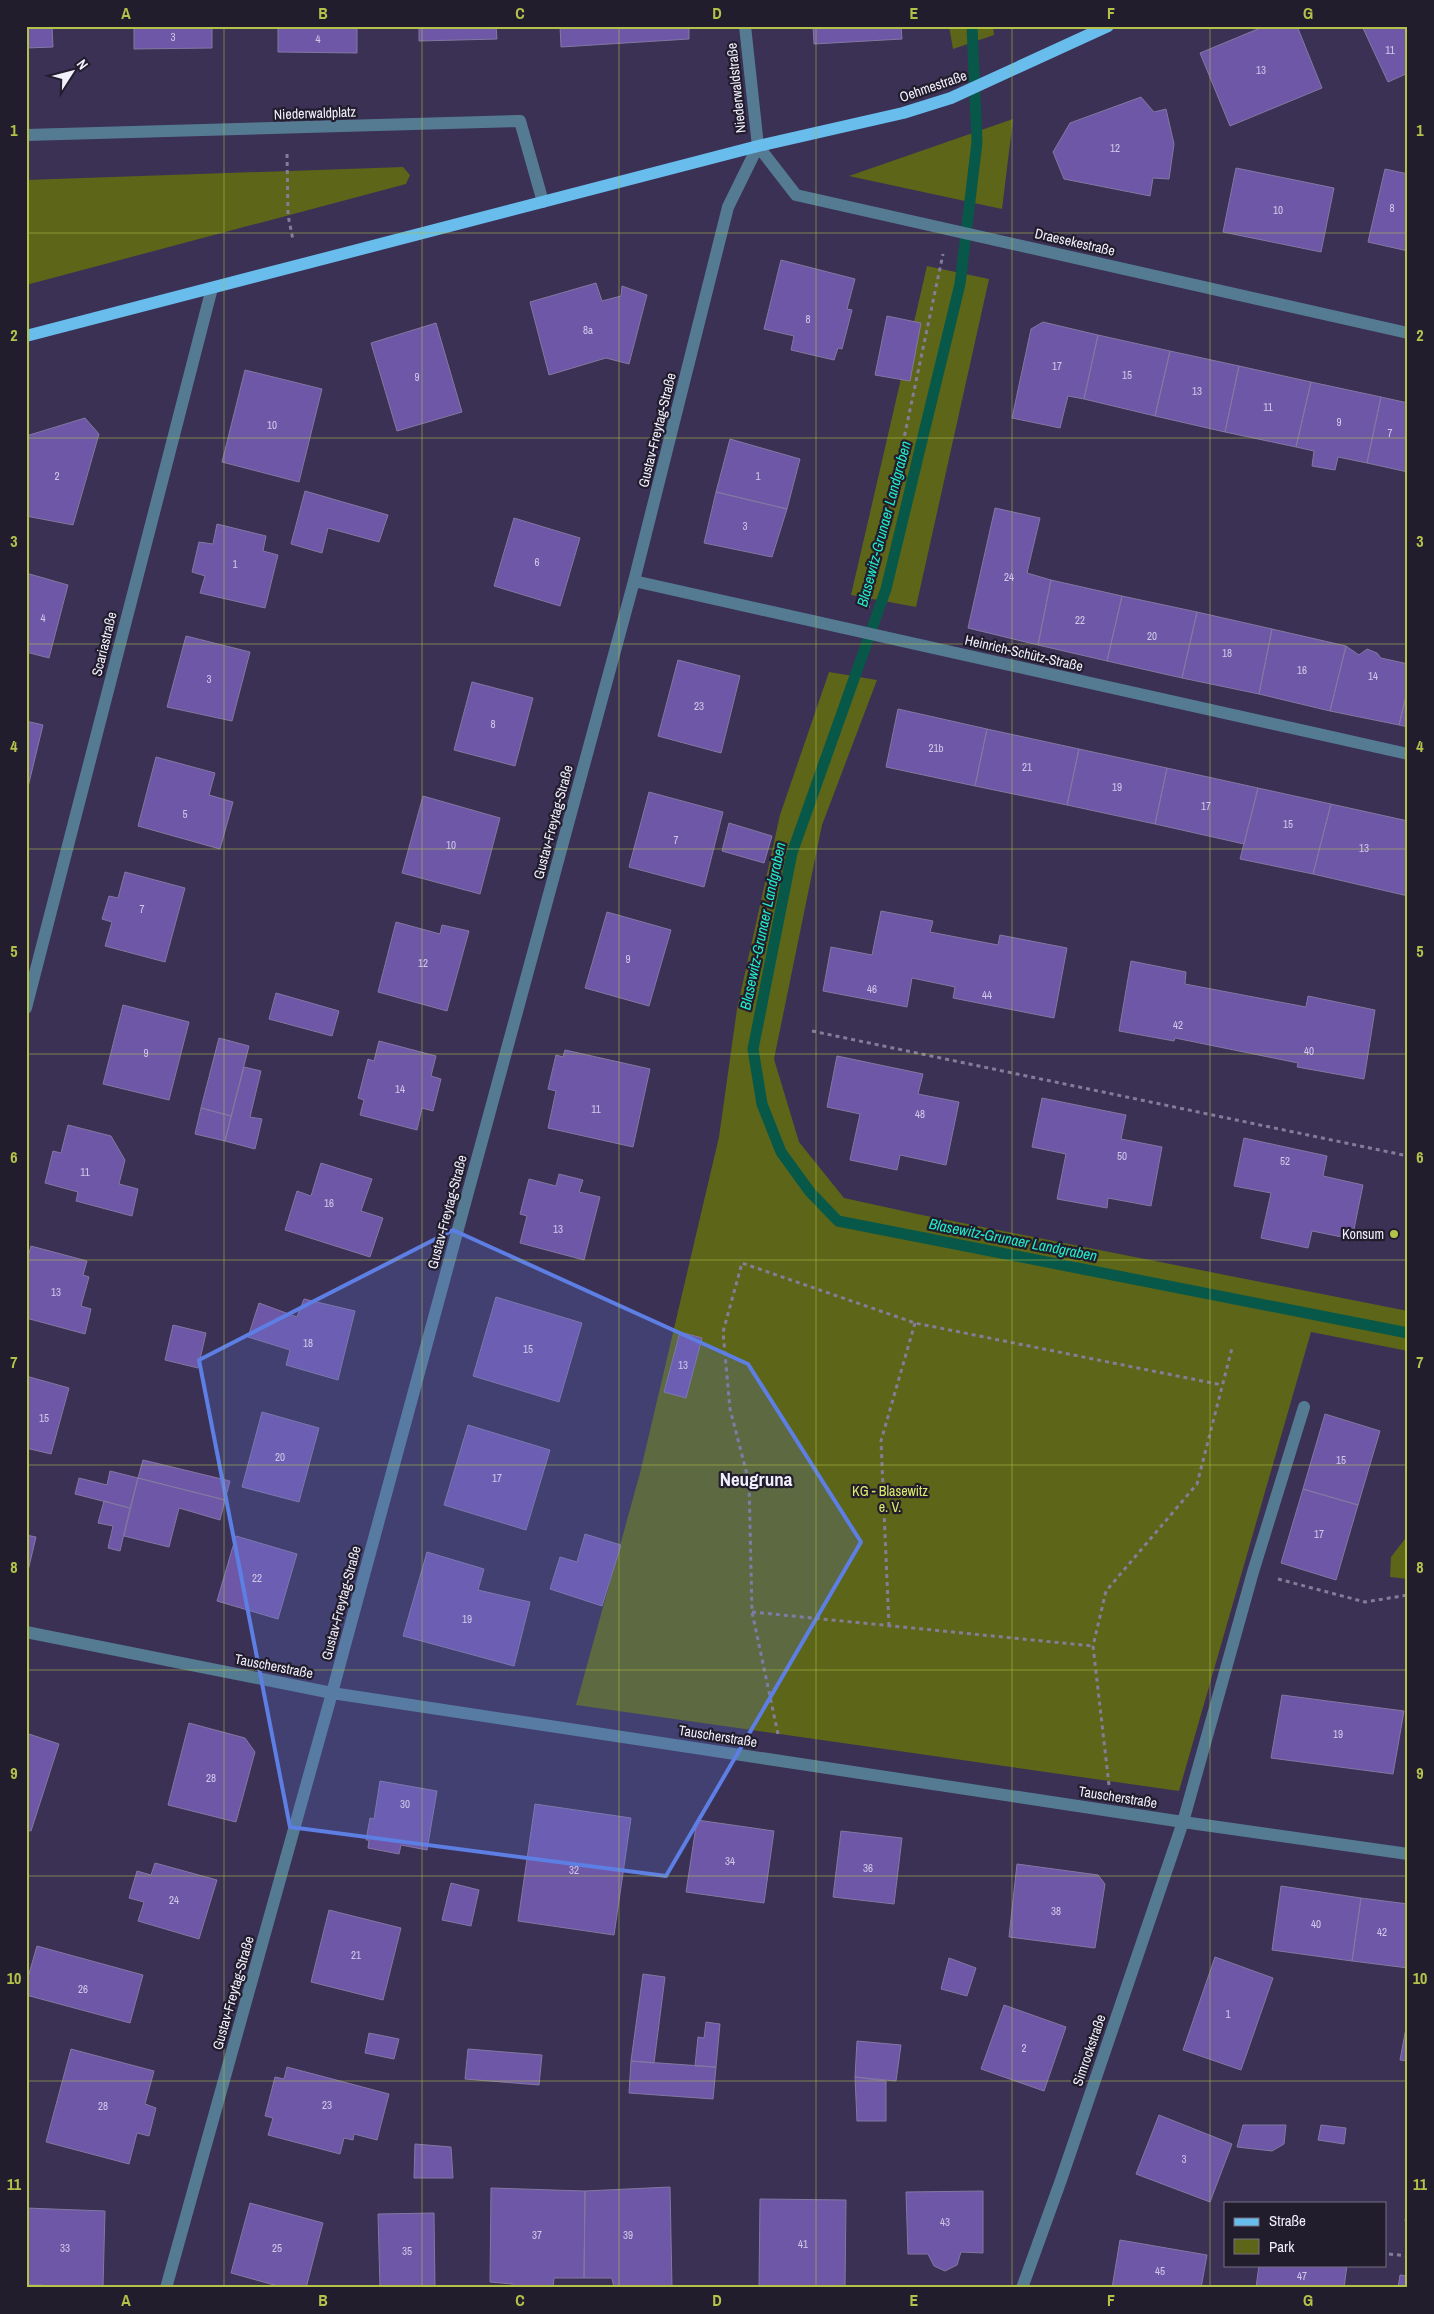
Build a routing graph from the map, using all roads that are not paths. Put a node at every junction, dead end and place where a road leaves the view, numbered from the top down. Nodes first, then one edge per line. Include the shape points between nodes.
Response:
1 (744, 26) edge
2 (1108, 26) edge
3 (26, 135) edge
4 (758, 146) junction
5 (543, 202) junction
6 (212, 288) junction
7 (1408, 333) edge
8 (26, 336) edge
9 (634, 581) junction
10 (1408, 754) edge
11 (26, 1008) edge
12 (1304, 1407) dead end
13 (26, 1632) edge
14 (332, 1693) junction
15 (1183, 1822) junction
16 (1408, 1854) edge
17 (166, 2288) edge
18 (1022, 2288) edge

1 - 4 street, Niederwaldstraße
2 - 4 main road, Oehmestraße via 951,98 903,113
3 - 5 street, Niederwaldplatz via 520,121
4 - 5 main road
4 - 7 street, Draesekestraße via 796,195
4 - 9 street, Gustav-Freytag-Straße via 728,207
5 - 6 main road
6 - 8 main road
6 - 11 street, Scariastraße
9 - 10 street, Heinrich-Schütz-Straße
9 - 14 street, Gustav-Freytag-Straße
12 - 15 street, Simrockstraße via 1253,1572
13 - 14 street, Tauscherstraße
14 - 15 street, Tauscherstraße
14 - 17 street, Gustav-Freytag-Straße
15 - 16 street, Tauscherstraße
15 - 18 street, Simrockstraße

